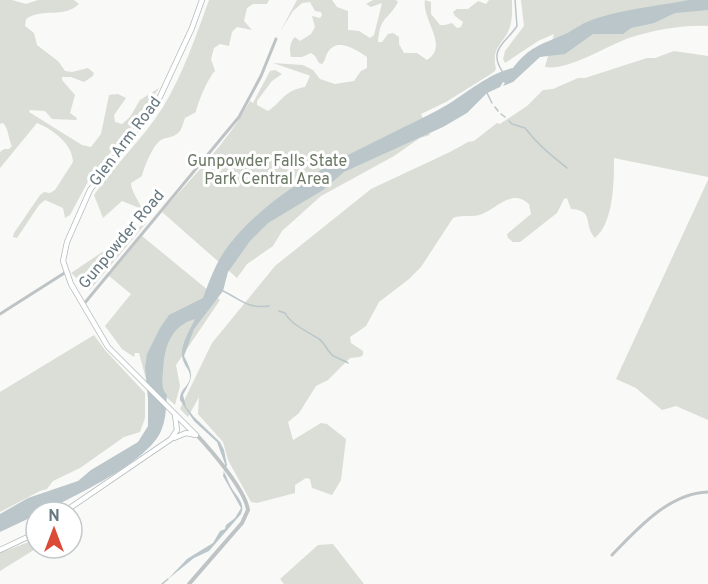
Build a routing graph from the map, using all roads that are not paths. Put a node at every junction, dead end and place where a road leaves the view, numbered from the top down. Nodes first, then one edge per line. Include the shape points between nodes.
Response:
1 (202, 0) edge
2 (276, 39) dead end
3 (66, 272) junction
4 (83, 305) junction
5 (0, 314) edge
6 (173, 413) junction
7 (178, 426) junction
8 (196, 435) junction
9 (171, 440) junction
10 (708, 492) edge
11 (82, 500) edge
12 (24, 539) edge
13 (0, 550) edge
14 (612, 555) dead end
15 (189, 584) edge

1 - 3 main road, Glen Arm Road via 158,101 90,190 65,248
2 - 4 street, Gunpowder Road via 239,117
3 - 4 main road, Glen Arm Road
3 - 5 street
4 - 6 main road, Glen Arm Road via 108,347
6 - 7 main road, Glen Arm Road
6 - 8 main road
7 - 8 street
7 - 9 main road
8 - 9 main road via 186,433
8 - 15 street via 225,468 247,504 246,516
9 - 11 main road
10 - 14 street via 671,504 644,522
12 - 13 main road

